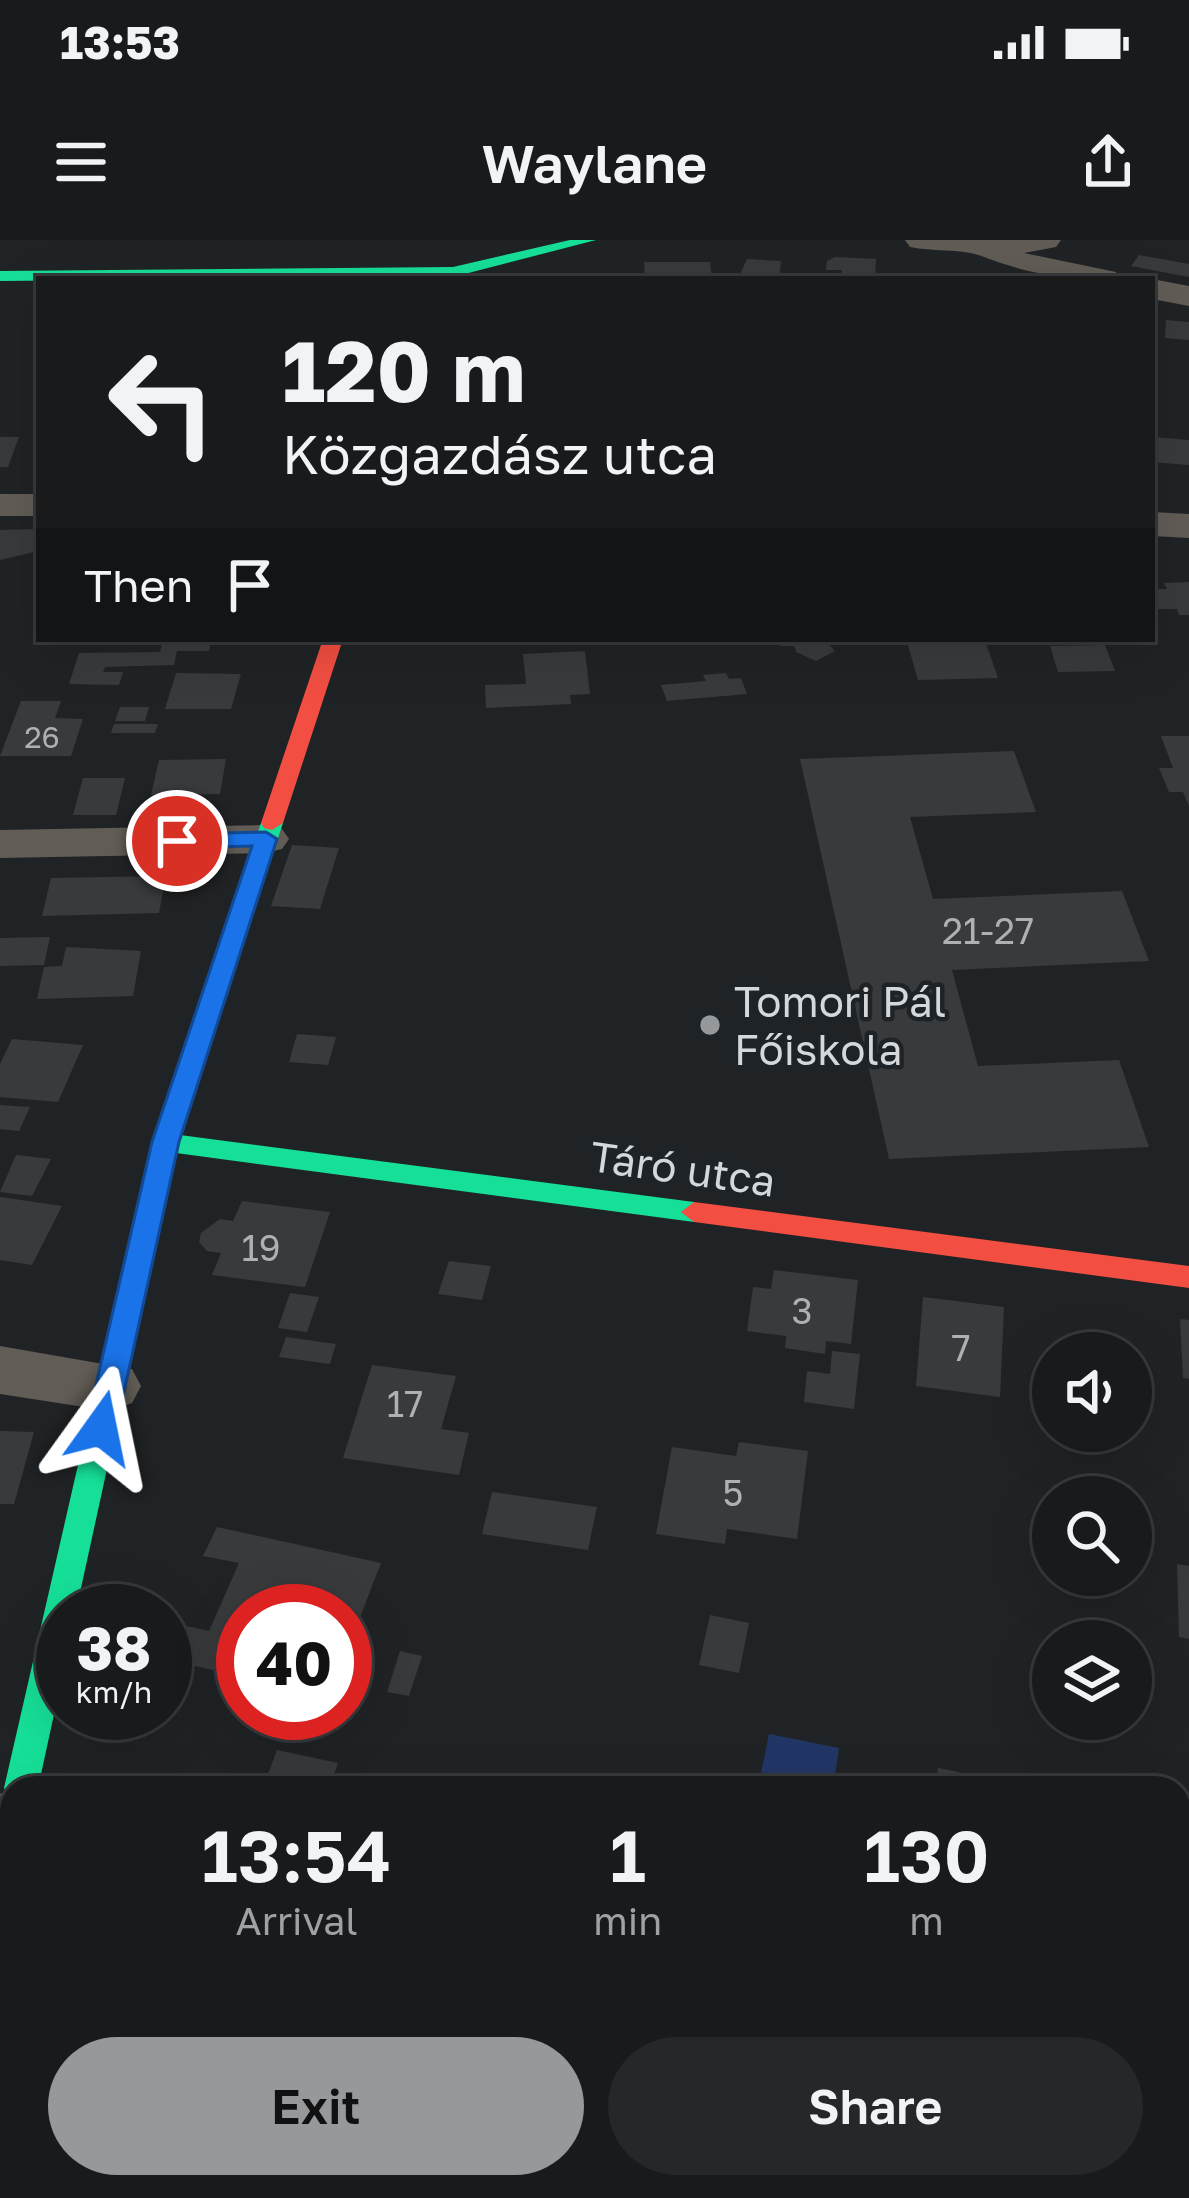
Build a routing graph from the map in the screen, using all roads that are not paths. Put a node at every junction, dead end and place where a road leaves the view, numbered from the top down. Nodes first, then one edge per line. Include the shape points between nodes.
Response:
1 (589, 240) edge
2 (922, 240) edge
3 (1045, 240) edge
4 (995, 248) junction
5 (452, 275) edge
6 (0, 276) edge
7 (1091, 276) edge
8 (1155, 290) edge
9 (1189, 296) edge
10 (36, 505) edge
11 (0, 506) edge
12 (1155, 524) edge
13 (1189, 526) edge
14 (332, 642) edge
15 (266, 839) junction
16 (0, 844) edge
17 (166, 1142) junction
18 (1189, 1277) edge
19 (0, 1370) edge
20 (110, 1387) junction
21 (24, 1776) edge

1 - 5 street
2 - 4 street
3 - 4 street
4 - 7 street via 1012,260
5 - 6 street
8 - 9 street
10 - 11 street
12 - 13 street
14 - 15 street
15 - 16 street
15 - 17 street
17 - 18 street, Táró utca
17 - 20 street
19 - 20 street
20 - 21 street

